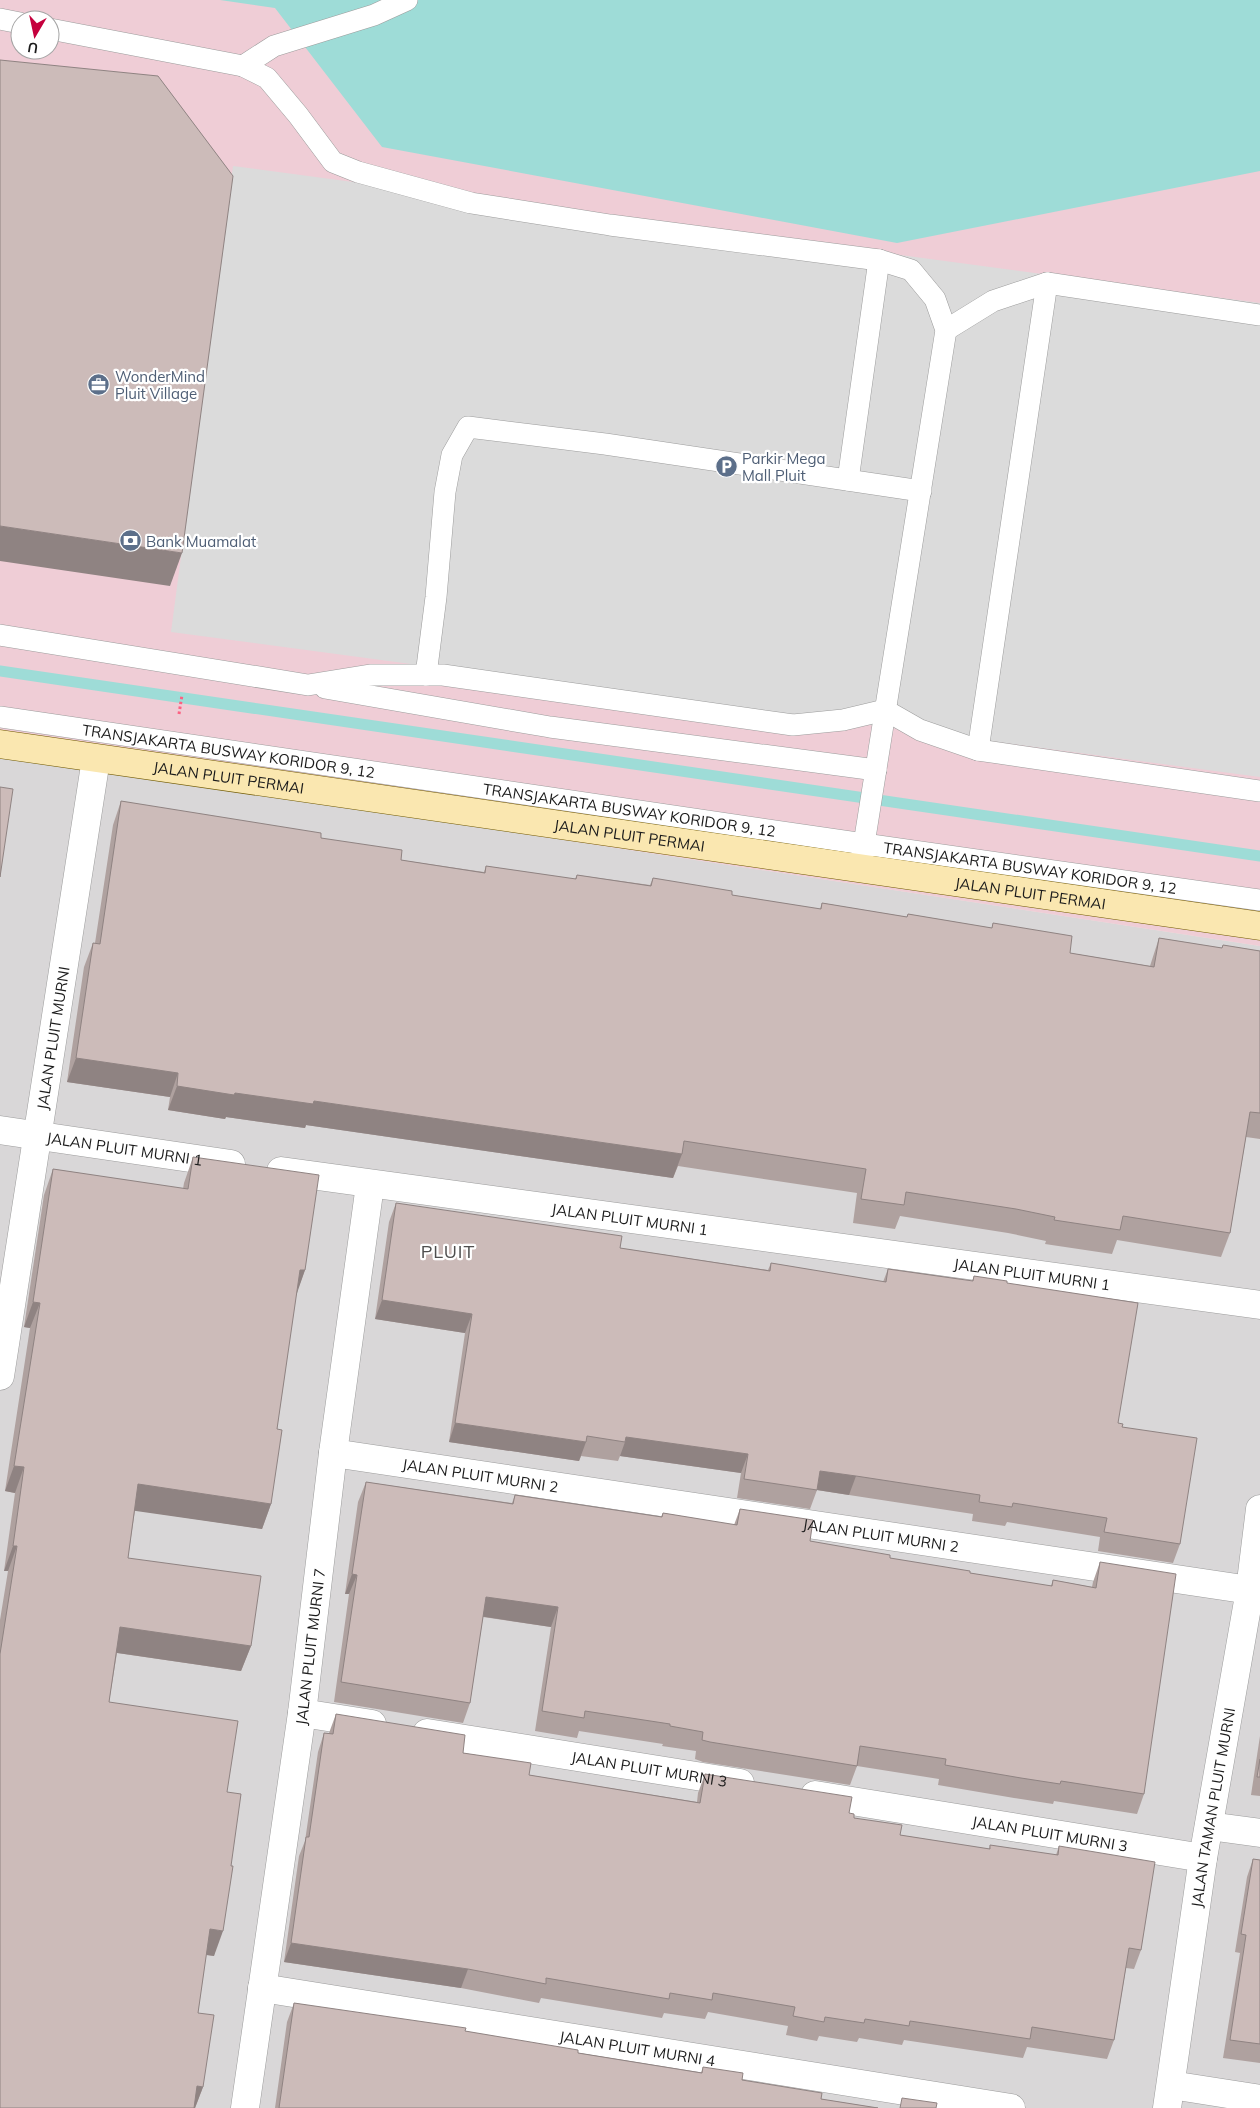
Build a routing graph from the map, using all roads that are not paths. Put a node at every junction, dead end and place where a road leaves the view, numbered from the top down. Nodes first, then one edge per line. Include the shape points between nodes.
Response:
1 (408, 0) edge
2 (60, 30) edge
3 (243, 66) junction
4 (879, 260) junction
5 (1047, 283) junction
6 (1260, 315) edge
7 (946, 330) junction
8 (848, 480) junction
9 (921, 491) junction
10 (0, 635) edge
11 (426, 675) junction
12 (308, 685) junction
13 (886, 710) junction
14 (0, 717) edge
15 (0, 744) edge
16 (978, 750) junction
17 (96, 758) junction
18 (875, 779) junction
19 (1260, 791) edge
20 (862, 857) junction
21 (1260, 900) edge
22 (1260, 926) edge
23 (0, 1130) edge
24 (37, 1134) junction
25 (370, 1185) junction
26 (1260, 1305) edge
27 (0, 1376) edge
28 (332, 1453) junction
29 (1260, 1508) edge
30 (1254, 1574) edge
31 (302, 1713) junction
32 (762, 1787) edge
33 (792, 1792) edge
34 (1209, 1826) junction
35 (1260, 1833) edge
36 (1203, 1858) junction
37 (262, 1988) junction
38 (1169, 2096) edge
39 (1260, 2099) edge
40 (245, 2108) edge
41 (1012, 2108) edge

1 - 3 lane via 374,15 274,46
2 - 3 lane
3 - 4 lane via 267,78 333,162 358,172 471,204
4 - 7 lane via 911,270 935,298
4 - 8 lane
5 - 6 lane
5 - 7 lane via 993,301
5 - 16 lane
7 - 9 lane
8 - 9 lane
8 - 11 lane via 468,427 452,455 445,492
9 - 13 lane
10 - 12 lane
11 - 12 lane via 370,674
11 - 13 lane via 793,725 843,720
12 - 18 lane
13 - 16 lane via 920,730
13 - 18 lane
14 - 20 lane, TRANSJAKARTA BUSWAY KORIDOR 9, 12
15 - 17 street, JALAN PLUIT PERMAI
16 - 19 lane
17 - 20 street, JALAN PLUIT PERMAI
17 - 24 street, JALAN PLUIT MURNI
18 - 20 lane
20 - 21 lane, TRANSJAKARTA BUSWAY KORIDOR 9, 12
20 - 22 street, JALAN PLUIT PERMAI
23 - 24 street, JALAN PLUIT MURNI 1
24 - 25 street, JALAN PLUIT MURNI 1
24 - 27 street, JALAN PLUIT MURNI
25 - 26 street, JALAN PLUIT MURNI 1
25 - 28 street, JALAN PLUIT MURNI 7
28 - 30 street, JALAN PLUIT MURNI 2
28 - 31 street, JALAN PLUIT MURNI 7
29 - 30 street, JALAN TAMAN PLUIT MURNI
30 - 34 street, JALAN TAMAN PLUIT MURNI
31 - 32 street, JALAN PLUIT MURNI 3
31 - 37 street, JALAN PLUIT MURNI 7
33 - 36 street, JALAN PLUIT MURNI 3
34 - 35 street
34 - 36 street, JALAN TAMAN PLUIT MURNI
36 - 38 street, JALAN TAMAN PLUIT MURNI
37 - 40 street, JALAN PLUIT MURNI 7
37 - 41 street, JALAN PLUIT MURNI 4
38 - 39 street

